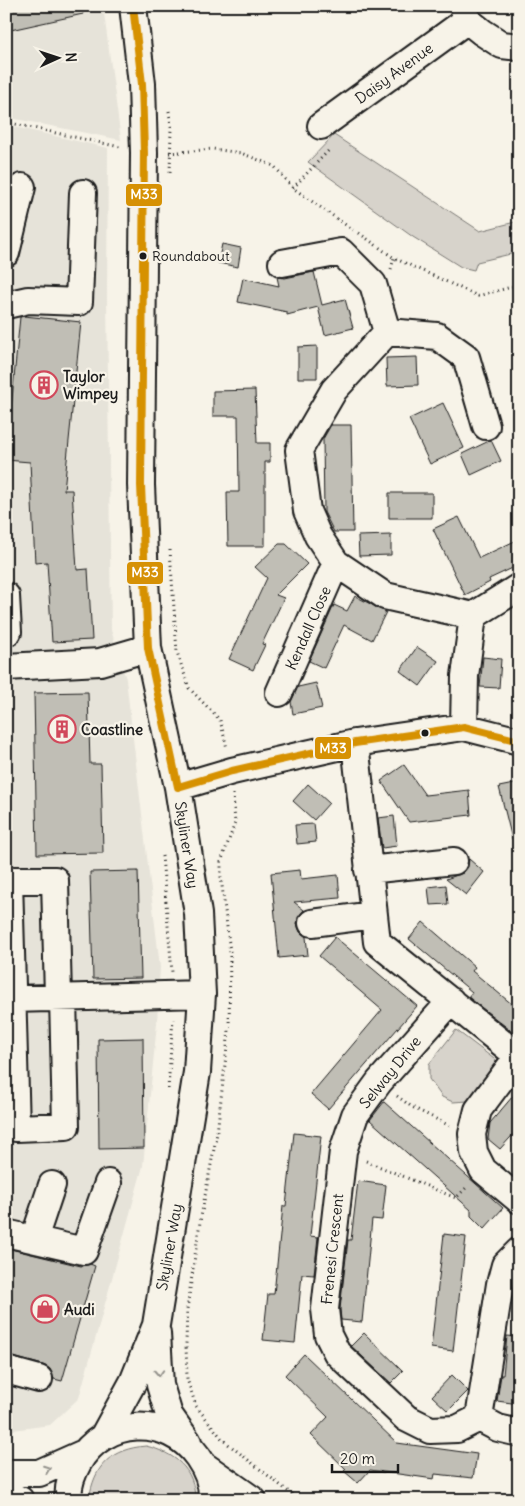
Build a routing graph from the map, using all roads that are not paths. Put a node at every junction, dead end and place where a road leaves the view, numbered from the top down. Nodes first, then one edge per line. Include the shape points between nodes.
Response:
1 (133, 6) edge
2 (465, 13) edge
3 (519, 47) edge
4 (321, 126) dead end
5 (22, 188) dead end
6 (83, 193) dead end
7 (6, 252) edge
8 (282, 264) dead end
9 (6, 305) edge
10 (387, 332) junction
11 (486, 426) dead end
12 (336, 564) junction
13 (519, 587) edge
14 (6, 596) edge
15 (473, 616) junction
16 (8, 632) dead end
17 (148, 648) junction
18 (6, 667) edge
19 (279, 694) dead end
20 (464, 727) junction
21 (519, 741) edge
22 (355, 743) junction
23 (178, 787) junction
24 (454, 861) dead end
25 (368, 870) junction
26 (374, 915) junction
27 (312, 923) dead end
28 (202, 994) junction
29 (61, 997) junction
30 (12, 999) junction
31 (451, 1001) junction
32 (518, 1056) edge
33 (343, 1151) joint
34 (108, 1183) dead end
35 (52, 1185) dead end
36 (519, 1200) edge
37 (6, 1233) edge
38 (34, 1239) junction
39 (519, 1250) edge
40 (156, 1325) junction
41 (6, 1370) edge
42 (39, 1379) dead end
43 (479, 1418) junction
44 (519, 1433) edge
45 (104, 1435) junction
46 (84, 1453) junction
47 (198, 1457) junction
48 (6, 1473) edge
49 (6, 1493) edge
50 (20, 1500) edge
51 (69, 1500) edge
52 (212, 1500) edge
53 (253, 1500) edge

1 - 17 street, Skyliner Way via 142,84 144,153 141,485
2 - 3 street, Daisy Avenue via 502,45
2 - 4 street, Daisy Avenue
5 - 7 street
6 - 9 street via 79,302 28,300
8 - 10 street via 341,252 373,284
10 - 11 street via 437,336 466,357
10 - 12 street via 334,390 299,450 306,511
12 - 15 street via 385,596
12 - 19 street, Kendall Close
13 - 15 street
14 - 16 street
15 - 20 street via 465,676
17 - 18 street via 100,662
17 - 23 street, Skyliner Way
20 - 21 street
20 - 22 street
22 - 23 street via 232,771
22 - 25 street
23 - 28 street, Skyliner Way via 198,914
24 - 25 street
25 - 26 street
26 - 27 street
26 - 31 street via 377,942
28 - 29 street
28 - 40 street, Skyliner Way via 197,1072
29 - 30 street
29 - 30 street via 55,880 9,880
29 - 30 street via 66,1126 16,1128
31 - 32 street
31 - 33 street, Selway Drive via 379,1082 355,1115
32 - 36 street via 478,1110 472,1134 474,1152 483,1170
33 - 43 street, Frenesi Crescent via 325,1309 328,1335 338,1353 406,1418 430,1430 457,1429
34 - 38 street via 84,1251
35 - 38 street
37 - 38 street
39 - 43 street via 505,1265 500,1284
40 - 45 street, Skyliner Way via 133,1382
40 -> 47 street, Skyliner Way via 160,1385 169,1416
41 - 42 street
43 - 44 street via 498,1428
45 - 46 street
45 - 47 street via 126,1427 149,1426 172,1433
48 -> 46 street via 39,1473
46 - 51 street via 72,1473
47 - 52 street via 212,1490
47 - 53 street
49 - 50 street

